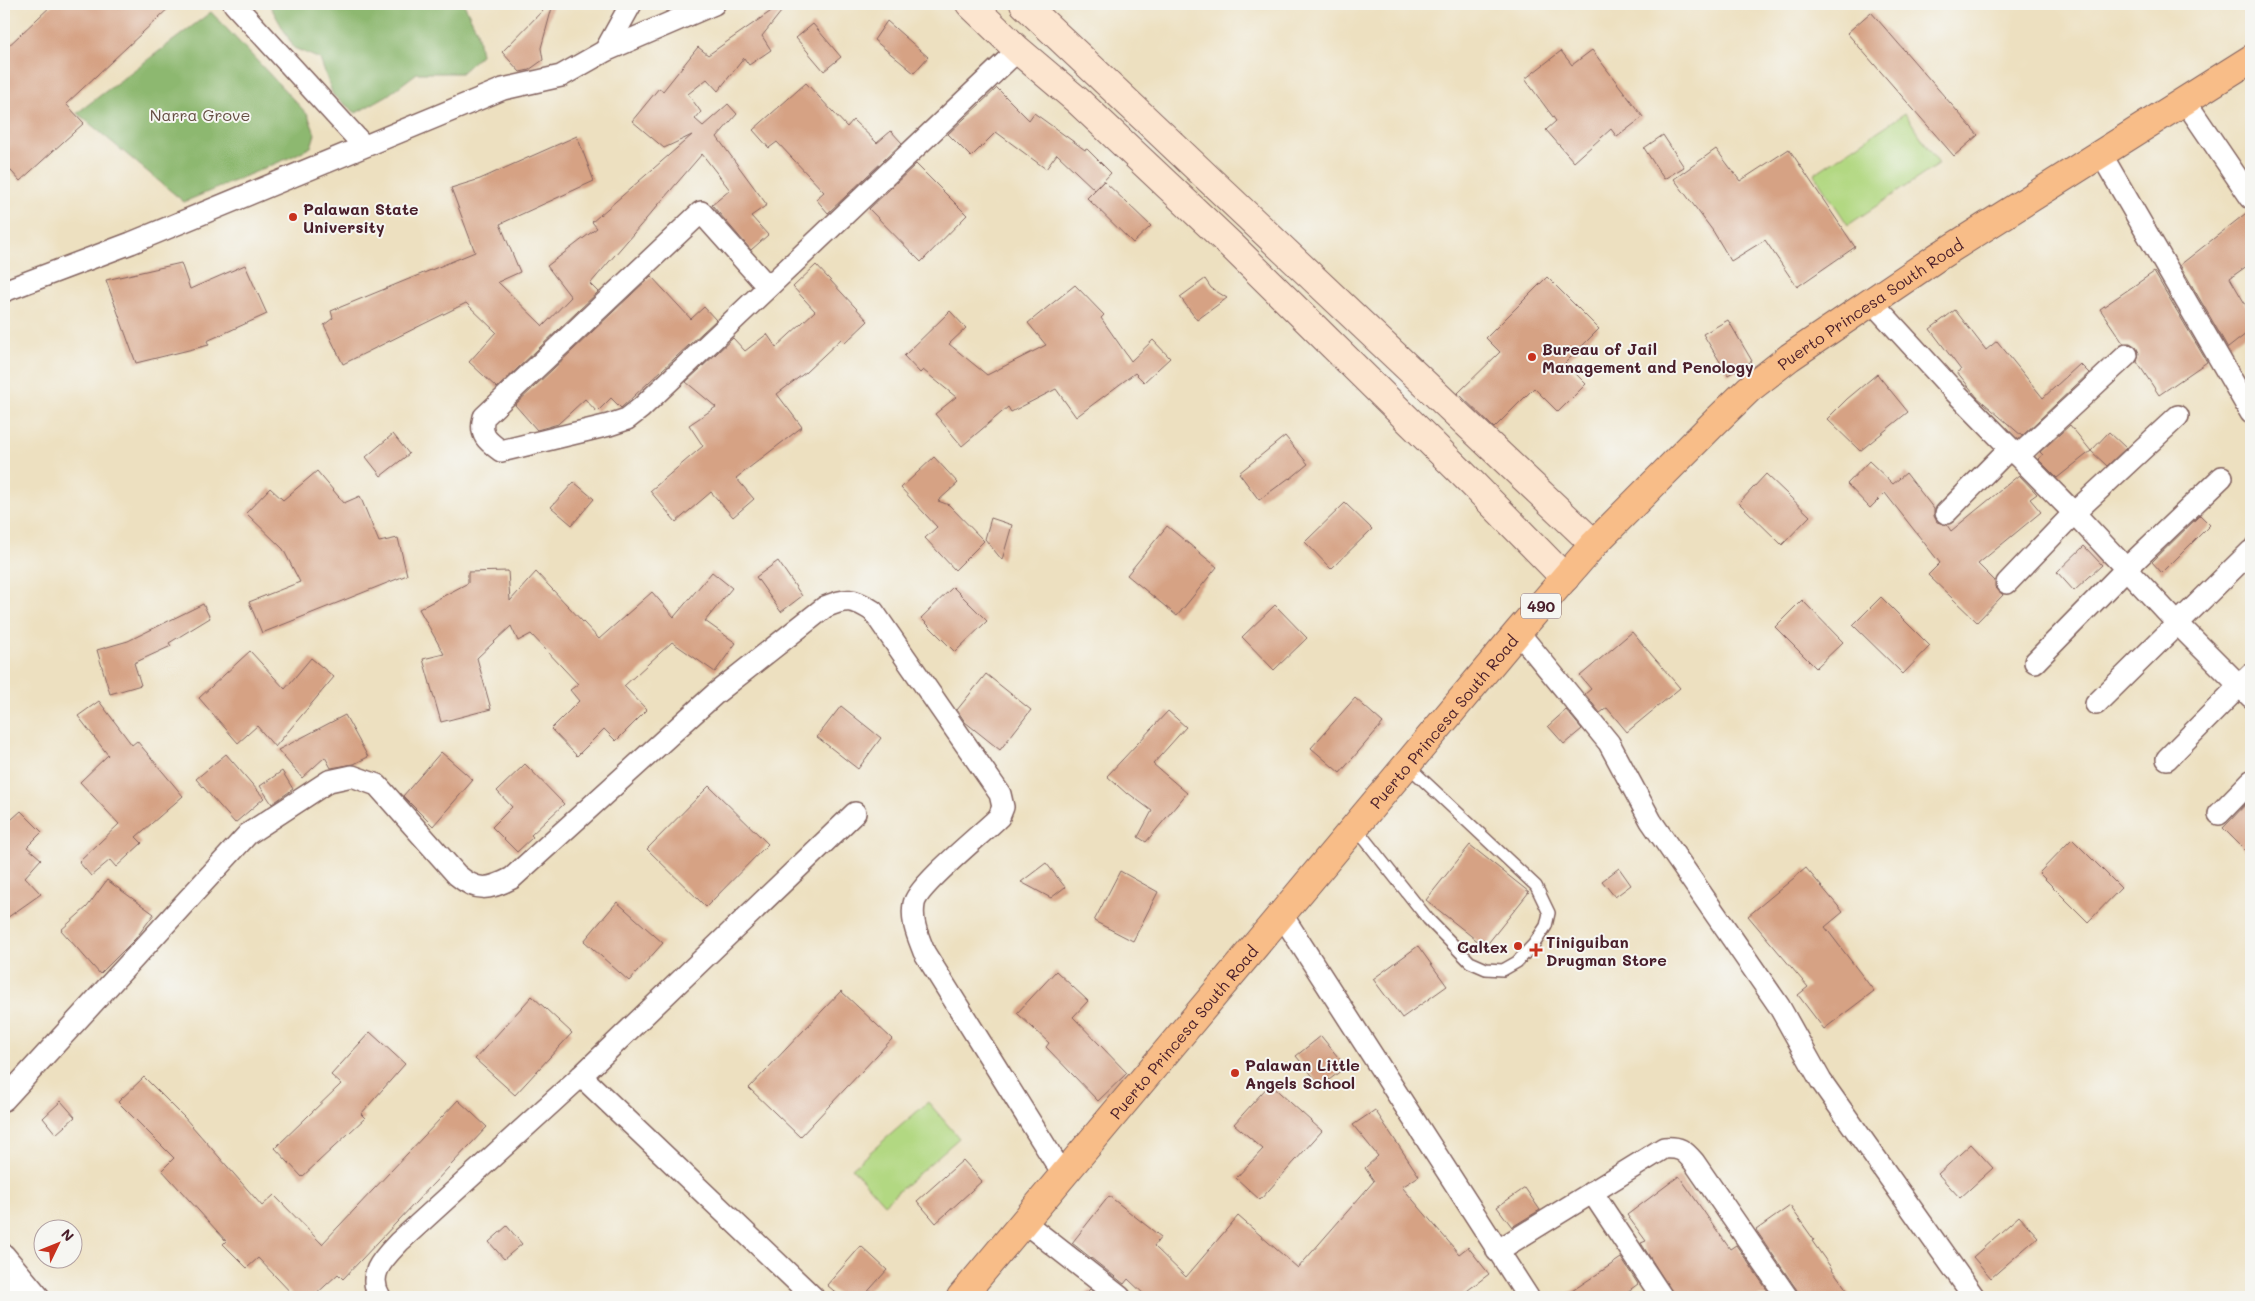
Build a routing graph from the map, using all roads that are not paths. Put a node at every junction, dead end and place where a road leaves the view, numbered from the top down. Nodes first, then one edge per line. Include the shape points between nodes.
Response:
1 (234, 4) edge
2 (631, 4) edge
3 (714, 4) edge
4 (970, 4) edge
5 (1024, 4) edge
6 (1018, 50) junction
7 (605, 51) junction
8 (2251, 59) edge
9 (2185, 101) junction
10 (364, 146) junction
11 (2101, 154) junction
12 (2251, 198) edge
13 (768, 287) junction
14 (4, 291) edge
15 (1871, 301) junction
16 (2127, 355) dead end
17 (2251, 414) edge
18 (2178, 416) dead end
19 (2014, 452) junction
20 (2222, 477) dead end
21 (1946, 513) dead end
22 (2074, 513) junction
23 (1594, 544) junction
24 (2251, 551) edge
25 (2126, 569) junction
26 (1565, 578) junction
27 (2007, 583) dead end
28 (2178, 624) junction
29 (1518, 632) junction
30 (2035, 662) dead end
31 (2247, 685) edge
32 (2096, 704) dead end
33 (2167, 759) dead end
34 (1407, 765) junction
35 (2251, 781) edge
36 (855, 813) dead end
37 (2219, 814) dead end
38 (1356, 827) junction
39 (1282, 915) junction
40 (581, 1076) junction
41 (4, 1100) edge
42 (1064, 1176) junction
43 (1592, 1192) junction
44 (1024, 1222) junction
45 (1498, 1252) junction
46 (4, 1255) edge
47 (21, 1278) junction
48 (4, 1293) edge
49 (39, 1297) edge
50 (380, 1297) edge
51 (813, 1297) edge
52 (960, 1297) edge
53 (1120, 1297) edge
54 (1528, 1297) edge
55 (1662, 1297) edge
56 (1787, 1297) edge
57 (1974, 1297) edge

1 - 10 street
2 - 7 street
3 - 7 street
4 - 6 street
5 - 23 street
6 - 13 street
6 - 26 street via 1077,100 1233,247
7 - 10 street via 561,76 504,89
8 - 9 main road, Puerto Princesa South Road / 490
9 - 11 main road, Puerto Princesa South Road / 490
9 - 12 street
10 - 14 street via 131,243
11 - 15 main road, Puerto Princesa South Road / 490
11 - 17 street
13 - 13 street via 627,419 501,451 486,440 482,426 484,417 701,212
15 - 19 street
15 - 23 main road, Puerto Princesa South Road / 490 via 1749,389
16 - 19 street
18 - 22 street
19 - 21 street
19 - 22 street
20 - 25 street
22 - 25 street
22 - 27 street
23 - 26 main road, Puerto Princesa South Road / 490
24 - 28 street
25 - 28 street
25 - 30 street
26 - 29 main road, Puerto Princesa South Road / 490
28 - 31 street
28 - 32 street
29 - 34 main road, Puerto Princesa South Road / 490
29 - 57 street via 1609,743 1651,821 1779,1006 1821,1082
31 - 33 street
34 - 38 main road, Puerto Princesa South Road / 490
34 - 38 lane via 1536,886 1548,913 1546,926 1534,944 1517,962 1503,970 1486,969 1470,962 1428,920
35 - 37 street
36 - 40 street
38 - 39 main road, Puerto Princesa South Road / 490
39 - 42 main road, Puerto Princesa South Road / 490
39 - 45 street
40 - 50 street via 382,1260 374,1288
40 - 51 street
41 - 42 street via 248,834 330,781 352,776 377,785 457,875 480,888 498,886 512,878 716,694 825,607 843,599 860,602 873,611 1000,794 1004,807 999,817 923,888 914,902 913,922 924,952
42 - 44 main road, Puerto Princesa South Road / 490
43 - 45 street
43 - 55 street
43 - 56 street via 1664,1148 1684,1150
44 - 52 main road, Puerto Princesa South Road / 490
44 - 53 street
45 - 54 street
46 - 47 street
47 - 48 street
47 - 49 street

